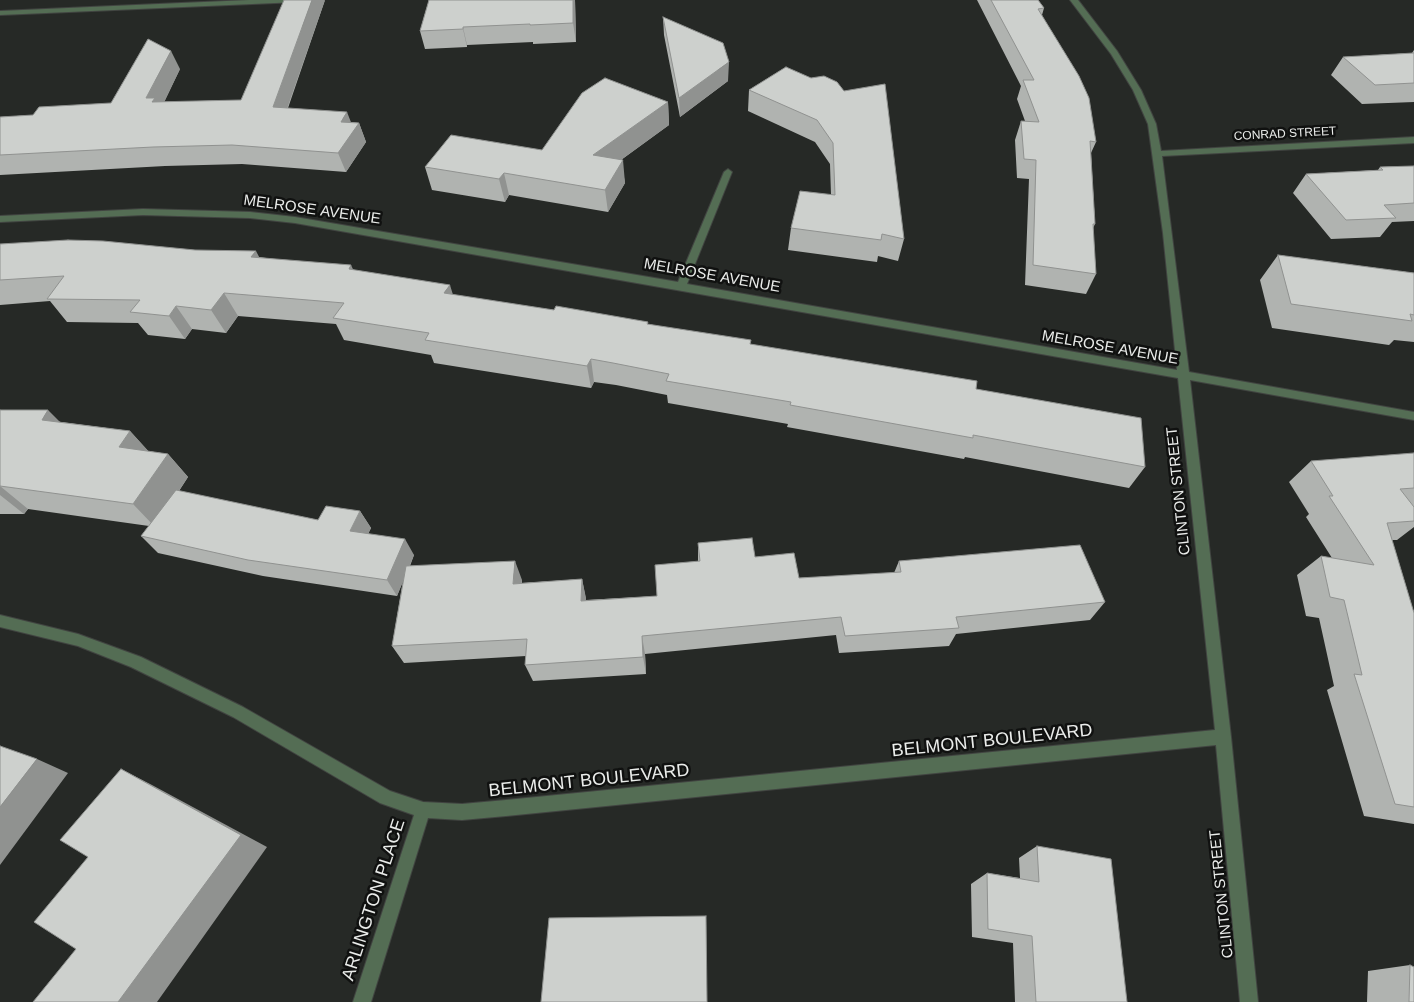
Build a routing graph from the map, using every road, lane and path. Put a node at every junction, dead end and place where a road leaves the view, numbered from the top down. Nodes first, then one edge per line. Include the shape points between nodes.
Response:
1 (298, 0) edge
2 (1074, 0) edge
3 (0, 13) edge
4 (1414, 140) edge
5 (1157, 154) junction
6 (728, 172) dead end
7 (0, 219) edge
8 (681, 286) junction
9 (1182, 376) junction
10 (1414, 416) edge
11 (0, 621) edge
12 (1223, 737) junction
13 (423, 810) junction
14 (362, 1002) edge
15 (1249, 1002) edge

1 - 3 street
2 - 5 street, CLINTON STREET via 1138,90 1152,124
4 - 5 street, CONRAD STREET
5 - 9 street, CLINTON STREET
6 - 8 street
7 - 8 street, MELROSE AVENUE via 143,212 259,216
8 - 9 street, MELROSE AVENUE
9 - 10 street, MELROSE AVENUE
9 - 12 street, CLINTON STREET
11 - 13 street, BELMONT BOULEVARD via 78,640 136,662 238,712 386,797
12 - 13 street, BELMONT BOULEVARD via 506,808 462,812
12 - 15 street, CLINTON STREET
13 - 14 street, ARLINGTON PLACE

